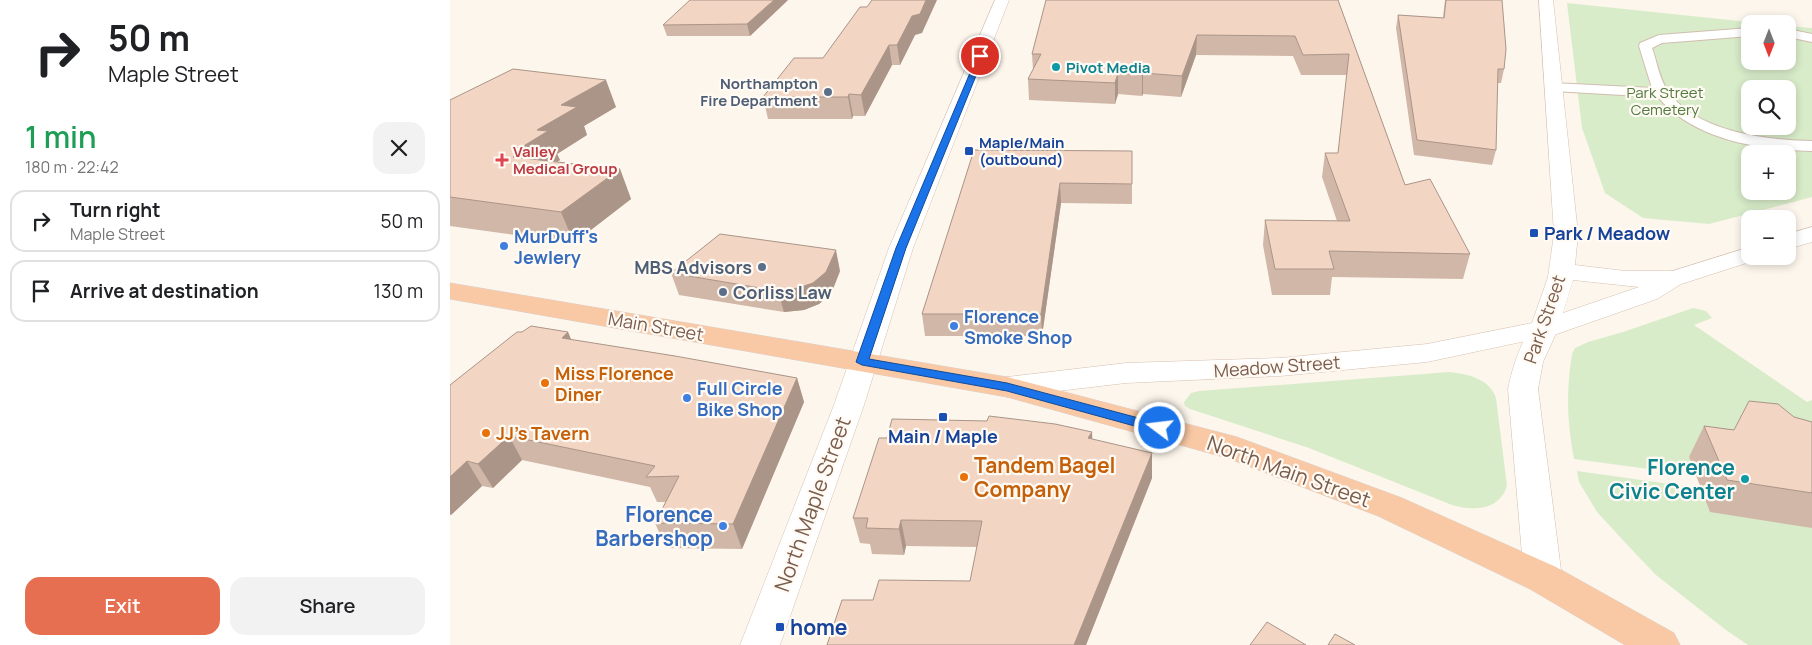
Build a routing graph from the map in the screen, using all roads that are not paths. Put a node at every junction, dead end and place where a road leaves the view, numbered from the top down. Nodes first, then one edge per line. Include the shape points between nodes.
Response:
1 (1002, 0) edge
2 (1546, 0) edge
3 (1741, 33) edge
4 (1796, 35) edge
5 (1812, 38) edge
6 (1553, 87) junction
7 (1662, 93) junction
8 (1812, 146) edge
9 (1812, 234) edge
10 (1796, 239) edge
11 (1741, 257) edge
12 (1562, 270) junction
13 (1672, 279) junction
14 (450, 291) edge
15 (1544, 329) junction
16 (862, 362) junction
17 (1007, 387) junction
18 (1543, 578) junction
19 (760, 645) edge
20 (1660, 645) edge

1 - 16 main road, North Maple Street via 901,248
2 - 6 main road, Park Street
3 - 7 lane via 1659,39 1645,46
4 - 5 lane
6 - 7 lane
6 - 12 main road, Park Street via 1566,234
7 - 8 lane via 1686,117 1720,132 1760,141
9 - 10 main road
11 - 13 main road
12 - 13 main road via 1604,278
12 - 15 main road, Park Street
13 - 15 main road, Meadow Street via 1648,294
14 - 16 highway, Main Street
15 - 17 main road, Meadow Street via 1428,354 1263,368 1126,373
15 - 18 main road, Park Street via 1528,362 1523,388
16 - 17 highway, North Main Street
16 - 19 main road, North Maple Street
17 - 18 highway, North Main Street via 1237,449 1390,507
18 - 20 highway, North Main Street

